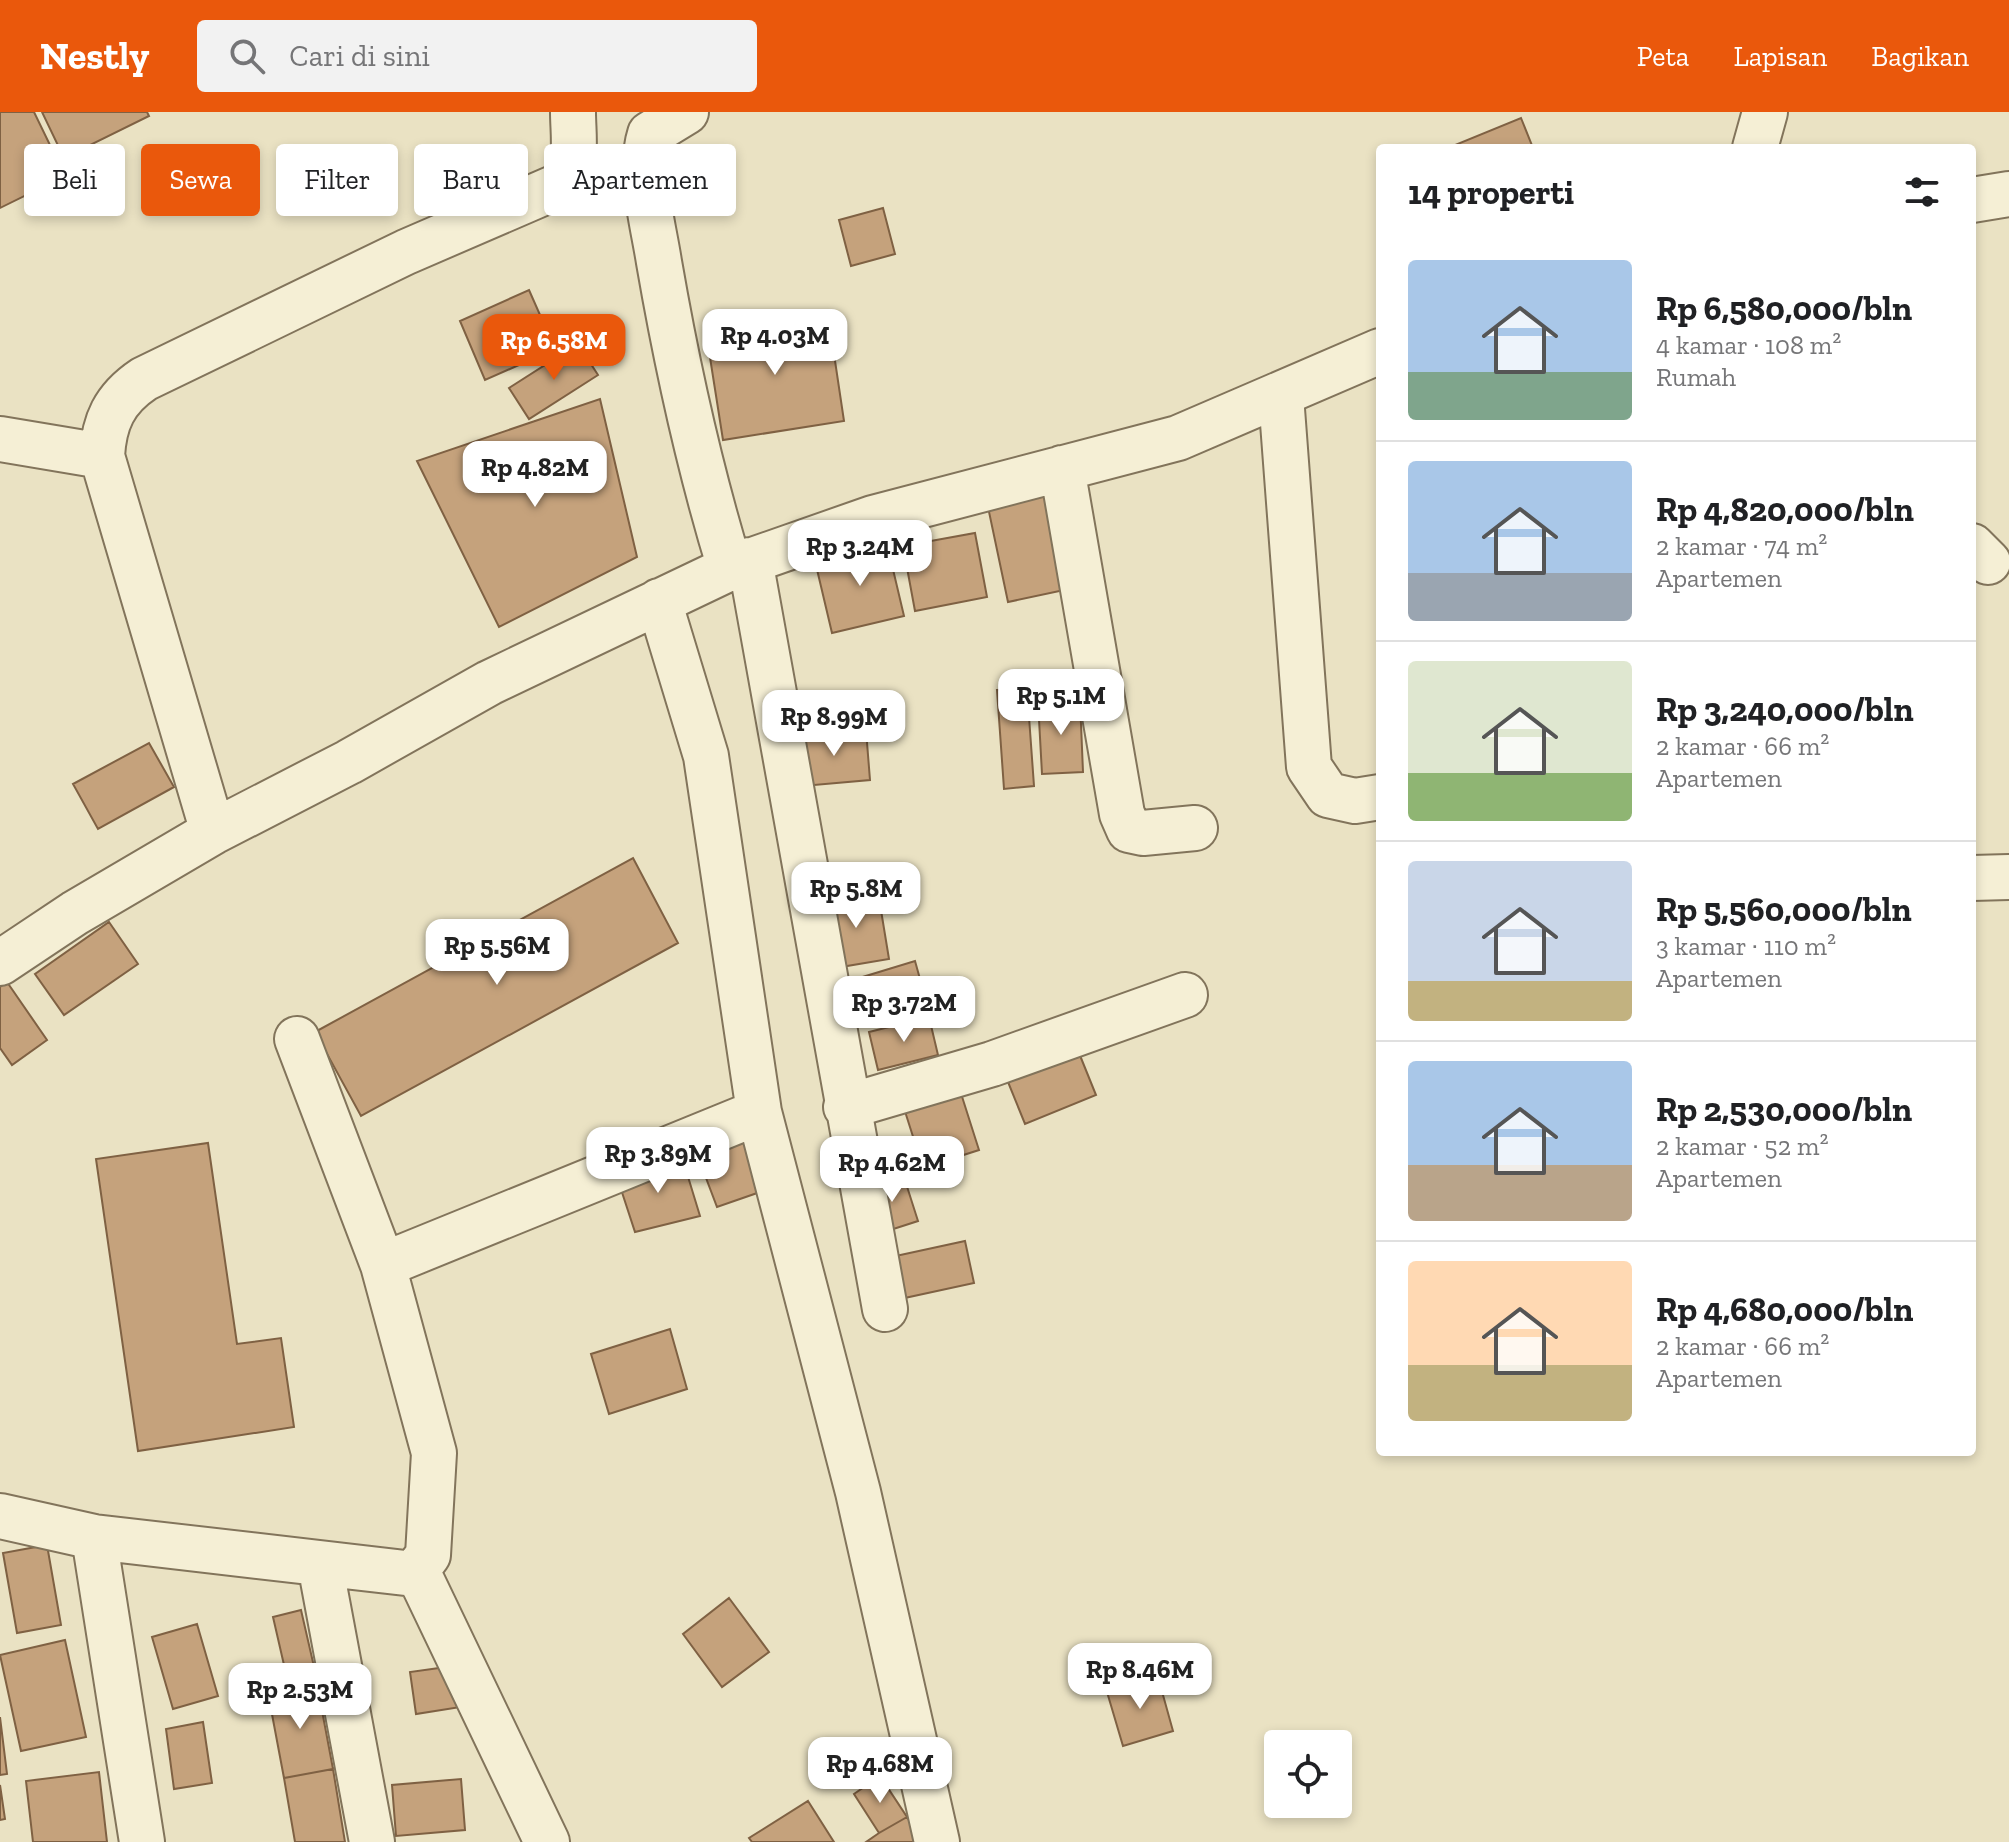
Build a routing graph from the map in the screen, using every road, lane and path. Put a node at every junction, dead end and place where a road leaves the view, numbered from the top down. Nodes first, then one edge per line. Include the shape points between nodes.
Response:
1 (573, 112) edge
2 (686, 112) edge
3 (1765, 112) edge
4 (1756, 144) edge
5 (2009, 194) edge
6 (1976, 199) edge
7 (1376, 353) edge
8 (1281, 396) junction
9 (0, 439) edge
10 (102, 456) junction
11 (1062, 468) junction
12 (740, 564) junction
13 (659, 601) junction
14 (1376, 798) edge
15 (1195, 828) dead end
16 (213, 832) junction
17 (2009, 877) edge
18 (1976, 878) edge
19 (0, 963) edge
20 (1185, 995) dead end
21 (297, 1039) dead end
22 (846, 1107) junction
23 (759, 1112) junction
24 (383, 1265) junction
25 (885, 1309) dead end
26 (0, 1516) edge
27 (94, 1537) junction
28 (320, 1564) junction
29 (414, 1574) junction
30 (142, 1842) edge
31 (372, 1842) edge
32 (547, 1842) edge
33 (937, 1842) edge

1 - 10 street via 573,159 561,185 406,252 144,379 107,418
2 - 12 street via 650,134 646,148 652,216 700,470
3 - 4 street
5 - 6 street
7 - 8 street
8 - 11 street via 1178,438
8 - 14 street via 1309,767 1328,795 1355,801
9 - 10 street
10 - 16 street
11 - 12 street via 873,518
11 - 15 street via 1122,814 1129,830 1143,833
12 - 13 street
12 - 22 street
13 - 16 street via 489,683
13 - 23 street via 706,756
16 - 19 street
17 - 18 street
20 - 22 street via 992,1064
21 - 24 street
22 - 25 street
23 - 24 street
23 - 33 street via 858,1492
24 - 29 street via 434,1453 428,1555
26 - 27 street
27 - 28 street
27 - 30 street
28 - 29 street
28 - 31 street
29 - 32 street via 423,1583

